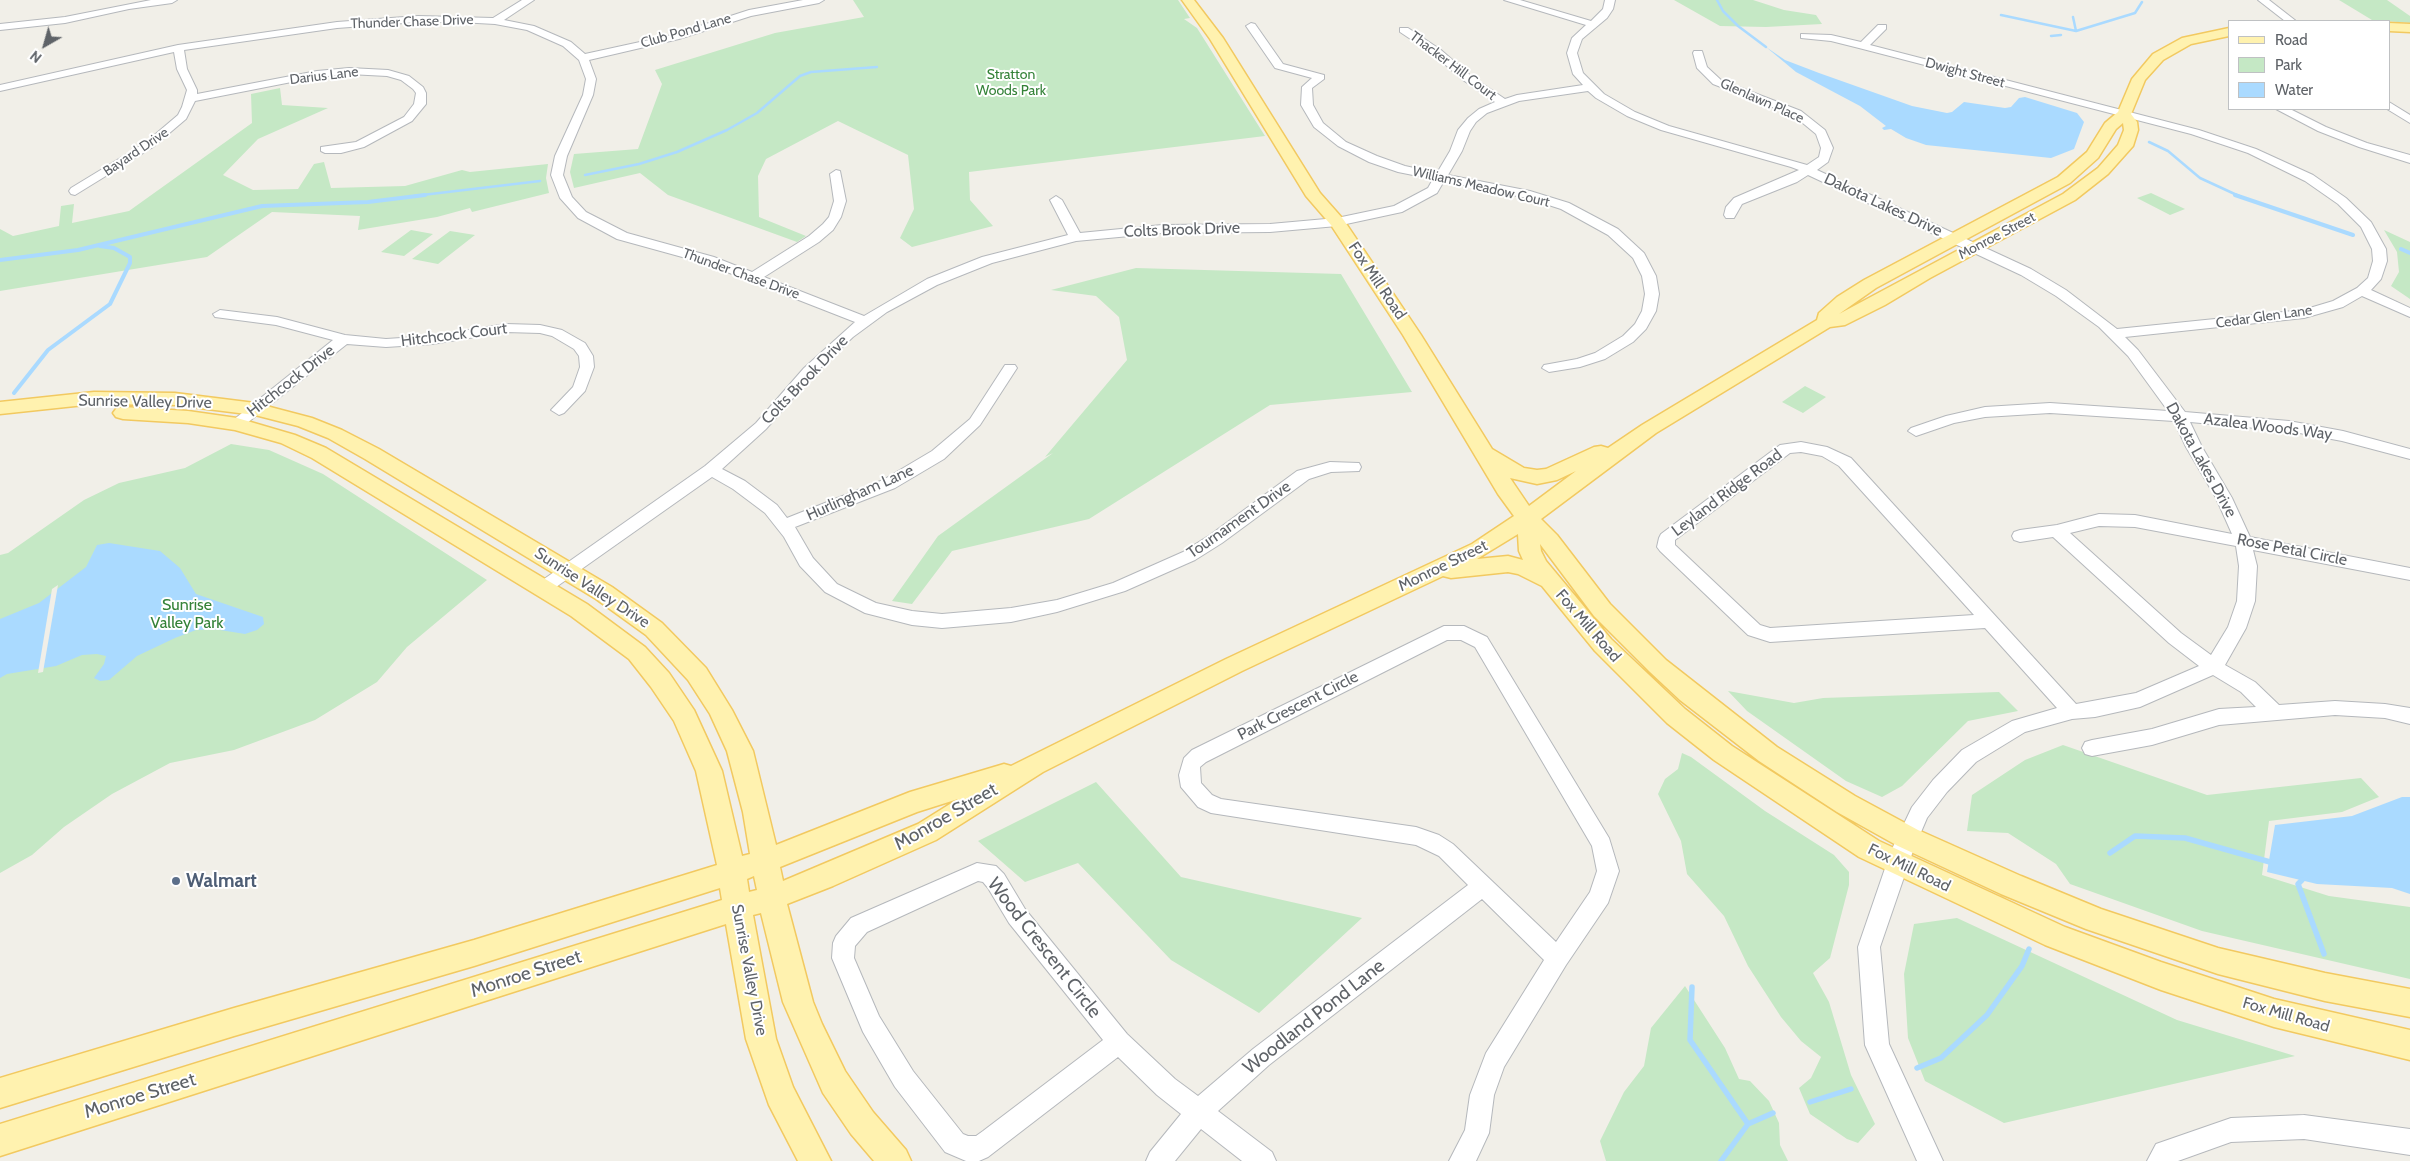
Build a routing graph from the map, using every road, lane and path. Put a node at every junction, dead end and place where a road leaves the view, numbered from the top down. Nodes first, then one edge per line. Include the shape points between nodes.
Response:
1 (172, 0) edge
2 (529, 0) edge
3 (819, 0) edge
4 (1188, 0) edge
5 (1203, 0) edge
6 (1509, 0) edge
7 (1610, 0) edge
8 (2263, 0) edge
9 (2289, 20) edge
10 (494, 21) junction
11 (1592, 24) junction
12 (1251, 26) dead end
13 (2390, 27) edge
14 (0, 28) edge
15 (1882, 28) dead end
16 (2410, 28) edge
17 (1404, 30) dead end
18 (2228, 32) edge
19 (1806, 36) dead end
20 (1863, 46) junction
21 (178, 48) junction
22 (1698, 53) dead end
23 (583, 58) junction
24 (1590, 87) junction
25 (0, 88) edge
26 (192, 98) junction
27 (1502, 102) junction
28 (2390, 106) edge
29 (2284, 110) edge
30 (2124, 114) junction
31 (2410, 120) edge
32 (325, 149) dead end
33 (2410, 159) edge
34 (1808, 170) junction
35 (836, 174) dead end
36 (1442, 178) junction
37 (75, 191) dead end
38 (1056, 200) dead end
39 (1730, 215) dead end
40 (1337, 222) junction
41 (1076, 237) junction
42 (1957, 239) junction
43 (1976, 248) junction
44 (754, 277) junction
45 (2362, 291) junction
46 (2410, 313) edge
47 (220, 314) dead end
48 (865, 320) junction
49 (1826, 322) junction
50 (2115, 334) junction
51 (344, 339) junction
52 (1010, 368) dead end
53 (1549, 368) dead end
54 (0, 408) edge
55 (255, 409) junction
56 (558, 410) dead end
57 (2180, 417) junction
58 (0, 422) edge
59 (237, 424) junction
60 (1649, 429) junction
61 (1916, 431) dead end
62 (1482, 449) junction
63 (2410, 454) edge
64 (1352, 467) dead end
65 (710, 470) junction
66 (1527, 518) junction
67 (785, 525) junction
68 (2057, 531) junction
69 (2020, 536) dead end
70 (2243, 540) junction
71 (568, 570) junction
72 (1431, 573) junction
73 (2410, 574) edge
74 (1552, 584) junction
75 (543, 588) junction
76 (1987, 621) junction
77 (2214, 667) junction
78 (2072, 712) junction
79 (2274, 712) junction
80 (2410, 716) edge
81 (2092, 748) dead end
82 (1034, 765) junction
83 (1903, 851) junction
84 (766, 861) junction
85 (732, 872) junction
86 (1482, 887) junction
87 (772, 897) junction
88 (737, 908) junction
89 (1558, 958) junction
90 (2410, 1003) edge
91 (1119, 1042) junction
92 (2410, 1045) edge
93 (0, 1093) edge
94 (1198, 1113) junction
95 (0, 1140) edge
96 (2410, 1142) edge
97 (815, 1161) edge
98 (895, 1161) edge
99 (1160, 1161) edge
100 (1263, 1161) edge
101 (1462, 1161) edge
102 (1930, 1161) edge
103 (2160, 1161) edge

1 - 14 street via 65,20
2 - 10 street
3 - 23 street, Club Pond Lane via 746,8 675,37
4 - 40 main road, Fox Mill Road via 1216,38 1314,196
5 - 40 main road, Fox Mill Road via 1331,199
6 - 11 street
7 - 11 street, Dakota Lakes Drive via 1608,9
8 - 9 street
10 - 21 street, Thunder Chase Drive via 435,18 372,22 283,31
10 - 23 street, Thunder Chase Drive via 545,33 568,44
11 - 24 street, Dakota Lakes Drive via 1577,38 1572,53 1578,74
12 - 36 street, Williams Meadow Court via 1279,66 1320,77 1307,87 1306,93 1307,105 1318,125 1342,144 1373,159
13 - 16 main road
15 - 20 street
17 - 27 street, Thacker Hill Court
18 - 30 main road, Monroe Street via 2188,41 2158,57 2139,79
19 - 20 street, Dwight Street
20 - 30 street, Dwight Street
21 - 25 street, Thunder Chase Drive
21 - 26 street
22 - 34 street, Glenlawn Place via 1702,68 1717,82 1791,110 1821,132 1827,148 1826,156
23 - 44 street, Thunder Chase Drive via 589,70 590,87 561,156 557,175 561,190 572,207 594,223 622,236 695,255
24 - 27 street, Colts Brook Drive via 1534,94
24 - 34 street, Dakota Lakes Drive via 1617,107 1664,128 1764,154
26 - 32 street, Darius Lane via 349,71 388,73 405,78 418,87 420,104 398,126 360,145
26 - 37 street, Bayard Drive via 182,117 165,134
27 - 36 street, Colts Brook Drive via 1483,111 1468,125
28 - 31 street
29 - 33 street via 2347,139
30 - 42 main road, Monroe Street via 2115,120 2093,155 2075,172 2054,187
30 - 43 main road, Monroe Street via 2131,130 2125,146 2093,180 2049,209
30 - 45 street, Cedar Glen Lane via 2252,151 2308,178 2342,201 2366,225 2379,249 2378,273
34 - 39 street via 1738,201
34 - 42 street, Dakota Lakes Drive
35 - 44 street via 840,201 828,227
36 - 40 street, Colts Brook Drive via 1433,190 1408,205
36 - 53 street, Williams Meadow Court via 1530,195 1576,211 1613,232 1639,256 1652,294 1652,303 1641,326 1628,339 1600,356
38 - 41 street
40 - 41 street, Colts Brook Drive via 1270,228 1153,229
40 - 62 main road, Fox Mill Road via 1416,341
41 - 48 street, Colts Brook Drive via 1019,250 962,269 909,293
42 - 43 street, Dakota Lakes Drive
42 - 49 main road, Monroe Street via 1892,271 1843,301 1825,317
43 - 49 main road, Monroe Street via 1839,321
43 - 50 street, Dakota Lakes Drive via 2061,293
44 - 48 street, Thunder Chase Drive
45 - 46 street
45 - 50 street, Cedar Glen Lane via 2338,304 2304,314
47 - 51 street, Hitchcock Court via 277,321
48 - 65 street, Colts Brook Drive via 827,352 761,426
49 - 60 main road, Monroe Street
50 - 57 street, Dakota Lakes Drive via 2134,352
51 - 55 street, Hitchcock Drive
51 - 56 street, Hitchcock Court via 406,343 521,328 557,333 580,346 588,367 580,388
52 - 67 street, Hurlingham Lane via 975,422 938,454 889,484
54 - 55 main road, Sunrise Valley Drive via 69,400 129,398 199,401
55 - 59 street, Hitchcock Drive
55 - 71 main road, Sunrise Valley Drive via 305,422 354,444
57 - 61 street, Azalea Woods Way via 2088,408 2023,409 1984,412
57 - 63 street, Azalea Woods Way via 2289,426
57 - 70 street, Dakota Lakes Drive
58 - 59 main road, Sunrise Valley Drive via 117,413
59 - 75 main road, Sunrise Valley Drive via 279,436 320,453
60 - 62 main road via 1550,475 1537,477 1518,474
60 - 66 main road, Monroe Street
62 - 66 main road, Fox Mill Road
64 - 67 street, Tournament Drive via 1330,467 1303,475 1196,552 1119,587 1057,606 970,620 912,618 849,599 816,574
65 - 67 street, Tournament Drive via 755,496
65 - 71 street, Colts Brook Drive
66 - 72 main road, Monroe Street via 1480,548
66 - 74 main road, Fox Mill Road via 1530,551
66 - 83 main road, Fox Mill Road via 1549,540 1608,616 1689,693 1727,724 1846,804
68 - 69 street, Rose Petal Circle
68 - 70 street, Rose Petal Circle via 2099,520 2135,521
68 - 77 street via 2175,638
70 - 73 street, Rose Petal Circle
70 - 77 street, Dakota Lakes Drive via 2248,566 2246,601 2238,628
71 - 75 street, Colts Brook Drive
71 - 84 main road, Sunrise Valley Drive via 654,629 684,658 705,686 740,751
72 - 74 main road via 1508,564 1532,571
72 - 82 main road, Monroe Street via 1234,665
74 - 83 main road, Fox Mill Road via 1603,645 1684,722 1723,753 1869,850
75 - 85 main road, Sunrise Valley Drive via 624,642 650,667 673,697 694,734 709,771
76 - 76 street, Leyland Ridge Road via 1845,462 1828,452 1801,447 1786,449 1667,538 1666,547 1754,630 1770,635
76 - 78 street, Leyland Ridge Road
77 - 78 street via 2140,700
77 - 79 street via 2248,687
78 - 83 street via 2019,726 1969,756 1919,813
79 - 80 street via 2335,708
79 - 81 street via 2219,717 2152,737
82 - 84 main road, Monroe Street via 910,803
82 - 87 main road, Monroe Street via 927,832
83 - 90 main road, Fox Mill Road via 2011,885 2096,920 2218,961 2325,987
83 - 92 main road, Fox Mill Road via 2055,936 2161,976 2274,1013
83 - 102 street via 1869,947 1876,1045
84 - 85 main road, Monroe Street
84 - 87 main road, Sunrise Valley Drive
85 - 88 main road, Sunrise Valley Drive
85 - 93 main road, Monroe Street via 474,953
86 - 89 street, Park Crescent Circle
86 - 89 street, Park Crescent Circle via 1446,850 1416,836 1218,807 1205,801 1191,787 1191,764 1199,756 1444,633 1454,631 1472,636 1481,642 1602,844 1607,859 1608,871 1600,896
86 - 94 street, Woodland Pond Lane via 1330,1002
87 - 88 main road, Monroe Street
87 - 98 main road, Sunrise Valley Drive via 789,974 817,1048 848,1103
88 - 95 main road, Monroe Street
88 - 97 main road, Sunrise Valley Drive via 769,1067 792,1121
89 - 101 street, Park Crescent Circle via 1494,1061 1482,1095 1477,1133
91 - 91 street, Wood Crescent Circle via 1018,916 988,873 976,872 961,878 859,926 844,943 844,958 876,1032 904,1078 954,1143 967,1149 979,1148 992,1140
91 - 94 street, Wood Crescent Circle
94 - 99 street, Woodland Pond Lane
94 - 100 street
96 - 103 street via 2304,1127 2231,1130 2165,1153

